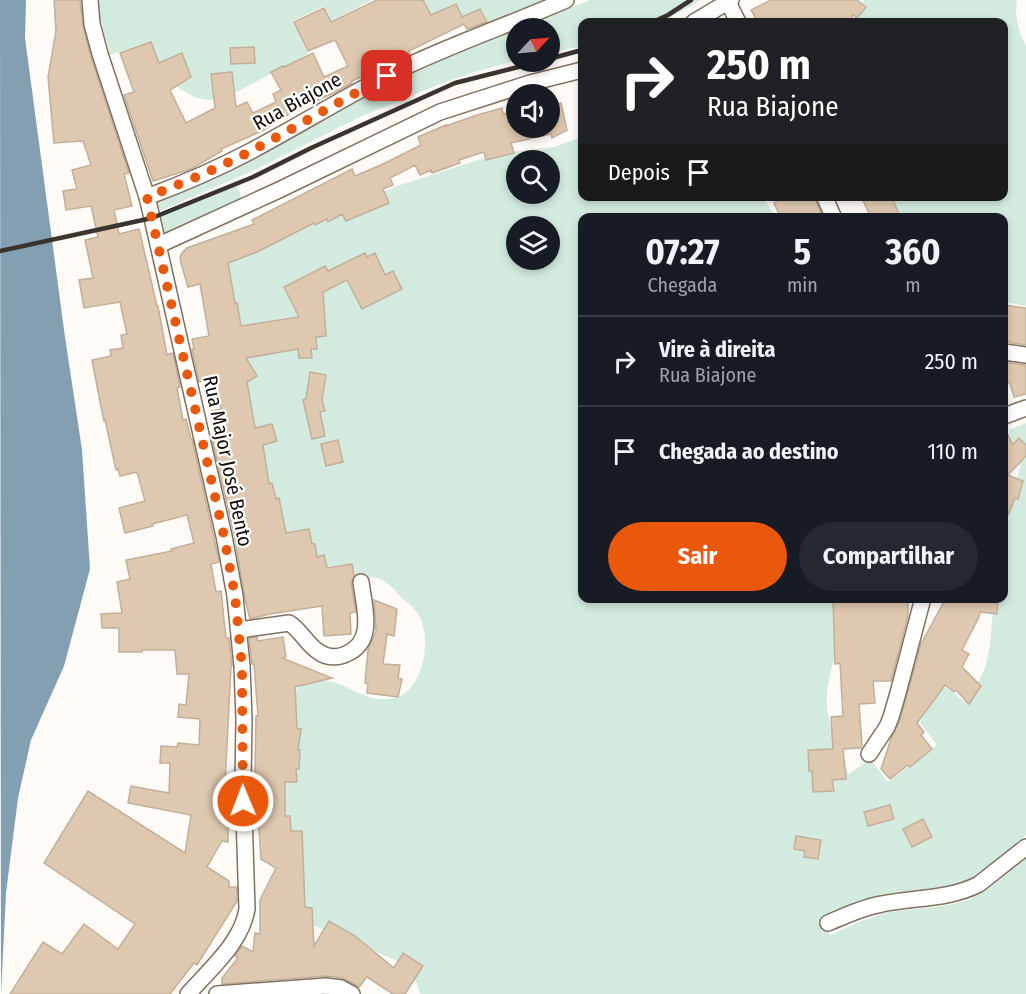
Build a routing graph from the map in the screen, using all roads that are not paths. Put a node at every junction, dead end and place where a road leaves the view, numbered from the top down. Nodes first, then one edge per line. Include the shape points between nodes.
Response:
1 (90, 0) edge
2 (566, 0) edge
3 (730, 1) edge
4 (701, 18) edge
5 (736, 18) edge
6 (578, 71) edge
7 (147, 197) junction
8 (159, 245) junction
9 (1008, 353) edge
10 (1026, 355) edge
11 (1026, 408) edge
12 (1008, 415) edge
13 (361, 582) dead end
14 (921, 603) edge
15 (239, 630) junction
16 (869, 754) dead end
17 (1026, 847) edge
18 (828, 923) dead end
19 (188, 994) edge
20 (217, 994) edge
21 (352, 994) edge

1 - 7 street, Rua Major José Bento via 100,54
2 - 7 street, Rua Biajone via 432,54 251,151
3 - 4 street
3 - 5 street
6 - 8 street via 440,112
7 - 8 street, Rua Major José Bento
8 - 15 street, Rua Major José Bento via 224,536
9 - 10 street
11 - 12 street
13 - 15 street via 365,634 358,646 345,655 323,655 289,623
14 - 16 street via 891,717
15 - 19 street, Rua Major José Bento via 247,909 234,942
17 - 18 street via 970,889 881,904
20 - 21 street via 326,986

